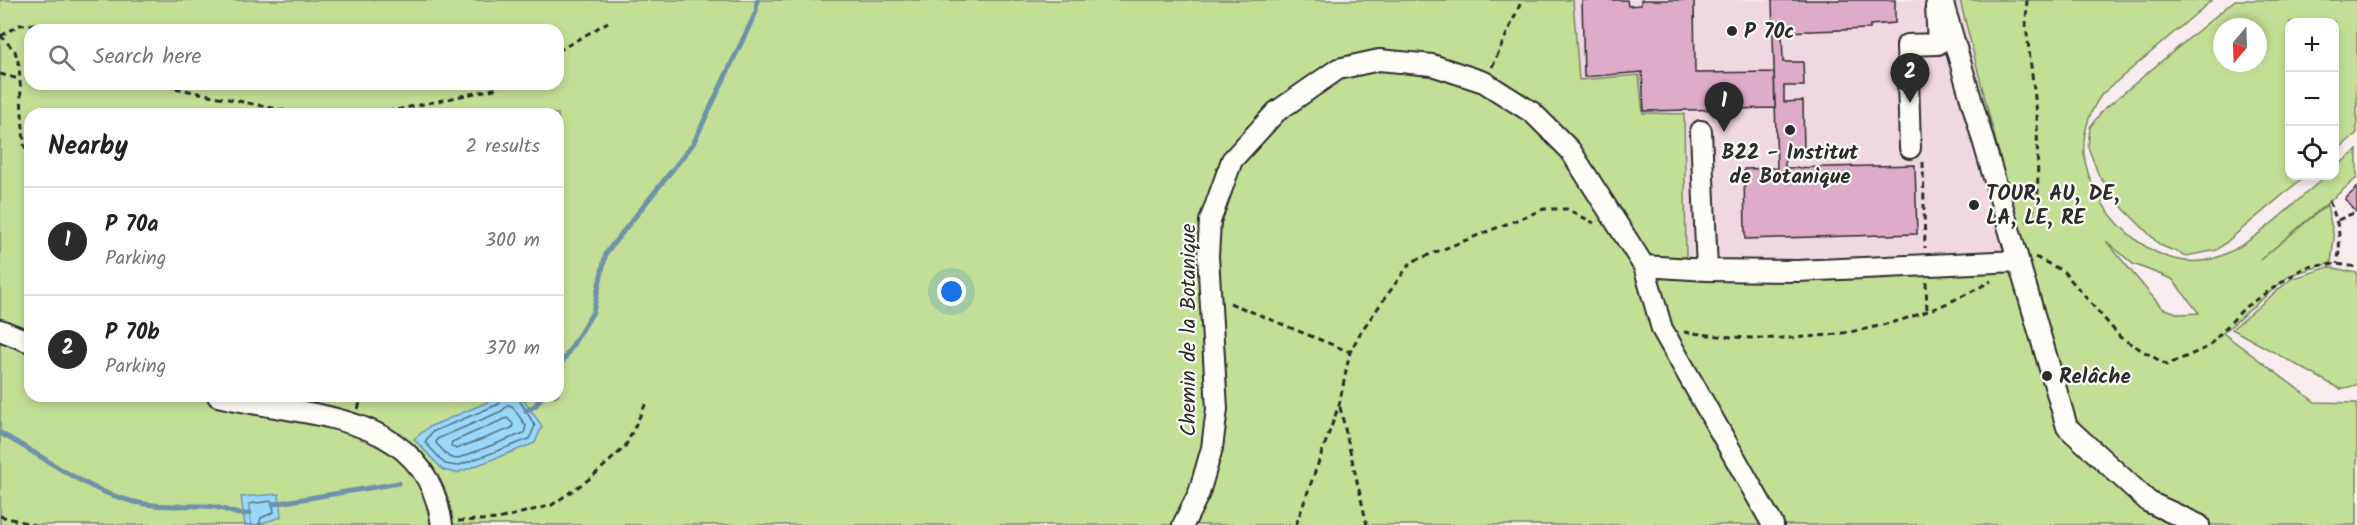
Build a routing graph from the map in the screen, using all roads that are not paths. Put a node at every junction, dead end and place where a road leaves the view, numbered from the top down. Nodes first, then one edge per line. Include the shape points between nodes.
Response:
1 (1935, 0) edge
2 (1942, 0) edge
3 (1701, 131) dead end
4 (1910, 148) road end
5 (2019, 262) junction
6 (1644, 266) junction
7 (1707, 270) junction
8 (0, 330) edge
9 (24, 340) edge
10 (249, 402) edge
11 (442, 523) edge
12 (1183, 525) edge
13 (1773, 525) edge
14 (2199, 525) edge

1 - 4 lane via 1938,44 1907,45
2 - 5 lane
3 - 7 lane
5 - 7 lane via 1797,271
5 - 14 lane via 2067,427 2149,502
6 - 7 lane
6 - 12 lane, Chemin de la Botanique via 1570,150 1533,112 1484,82 1432,65 1379,60 1338,69 1276,112 1232,160 1210,221 1217,409 1212,447 1199,493
6 - 13 lane, Chemin de la Botanique via 1662,329
8 - 9 lane
10 - 11 lane via 354,422 386,435 417,462 431,486

